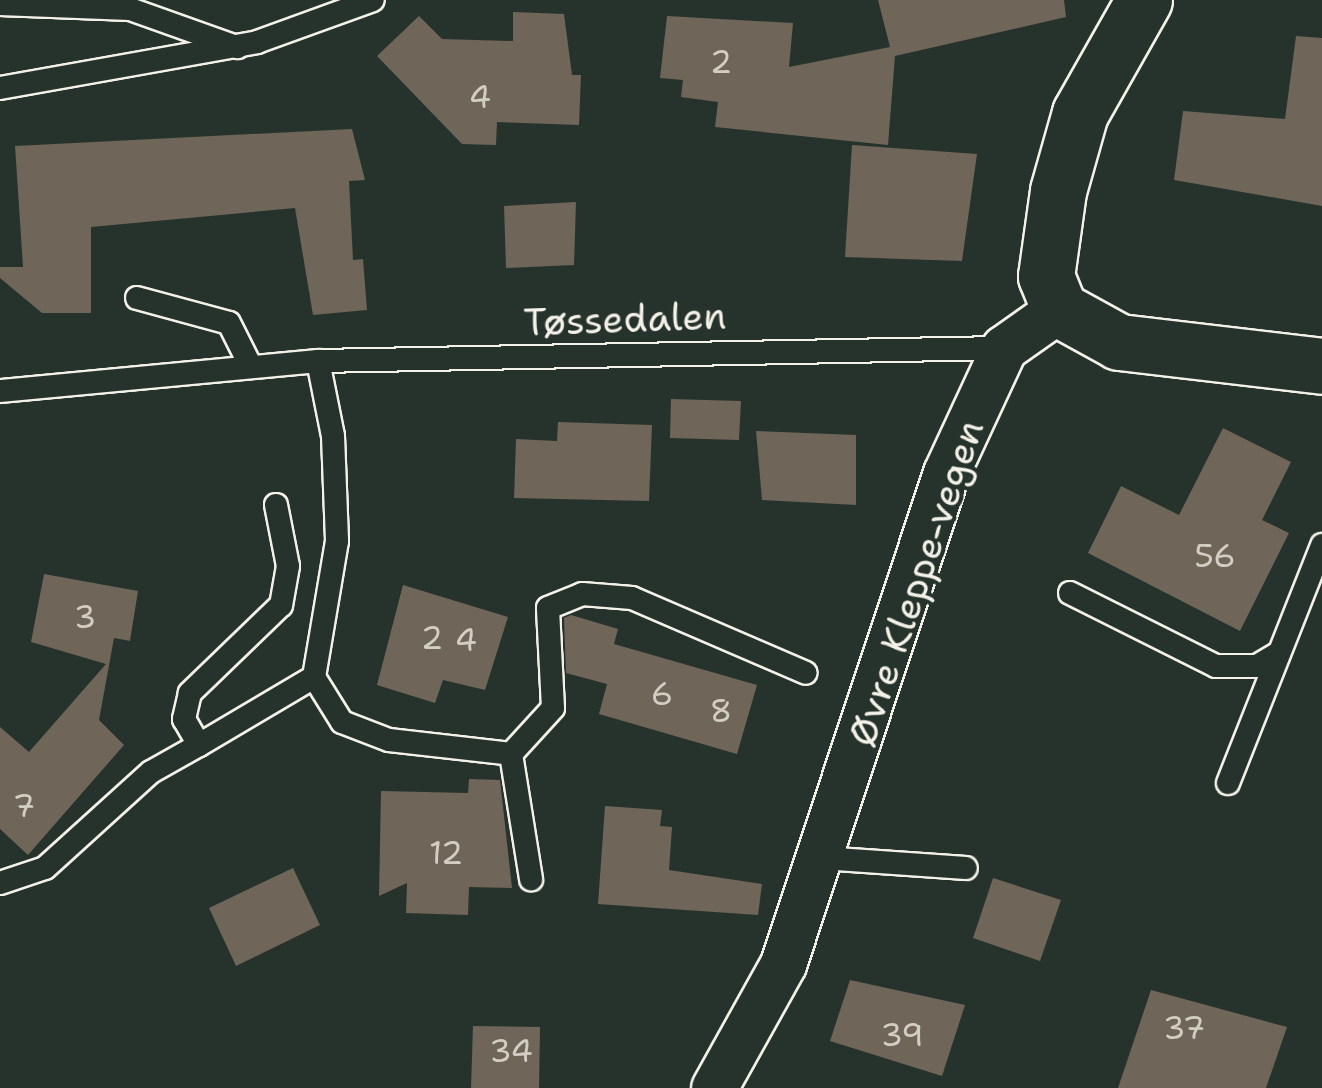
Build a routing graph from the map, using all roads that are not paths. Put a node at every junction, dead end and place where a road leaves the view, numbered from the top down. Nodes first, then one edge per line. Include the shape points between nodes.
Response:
1 (372, 0) edge
2 (1144, 0) edge
3 (0, 4) edge
4 (237, 46) junction
5 (0, 88) edge
6 (137, 298) dead end
7 (1059, 309) junction
8 (1004, 348) junction
9 (318, 361) junction
10 (250, 365) junction
11 (1322, 366) edge
12 (0, 392) edge
13 (276, 505) dead end
14 (1322, 545) edge
15 (1070, 593) dead end
16 (1278, 653) junction
17 (806, 674) dead end
18 (314, 677) junction
19 (199, 745) junction
20 (511, 754) junction
21 (1228, 784) dead end
22 (822, 858) junction
23 (966, 868) dead end
24 (530, 879) dead end
25 (0, 882) edge
26 (714, 1088) edge

1 - 4 lane
2 - 7 street via 1080,113 1058,191 1046,276
3 - 4 lane via 130,9
4 - 5 lane
6 - 10 lane via 229,323
7 - 8 street, Øvre Kleppe-vegen
7 - 11 street via 1118,342
8 - 9 lane, Tøssedalen
8 - 22 street, Øvre Kleppe-vegen via 946,473
9 - 10 lane, Tøssedalen
9 - 18 lane via 333,436 337,540
10 - 12 lane, Tøssedalen
13 - 19 lane via 288,566 281,606 190,693 184,719
14 - 16 lane
15 - 16 lane via 1216,666 1257,666
16 - 21 lane
17 - 20 lane via 632,598 582,594 548,608 553,708
18 - 19 lane
18 - 20 lane via 342,722 389,740
19 - 25 lane via 151,772 45,868
20 - 24 lane
22 - 23 lane
22 - 26 street, Øvre Kleppe-vegen via 762,1011

